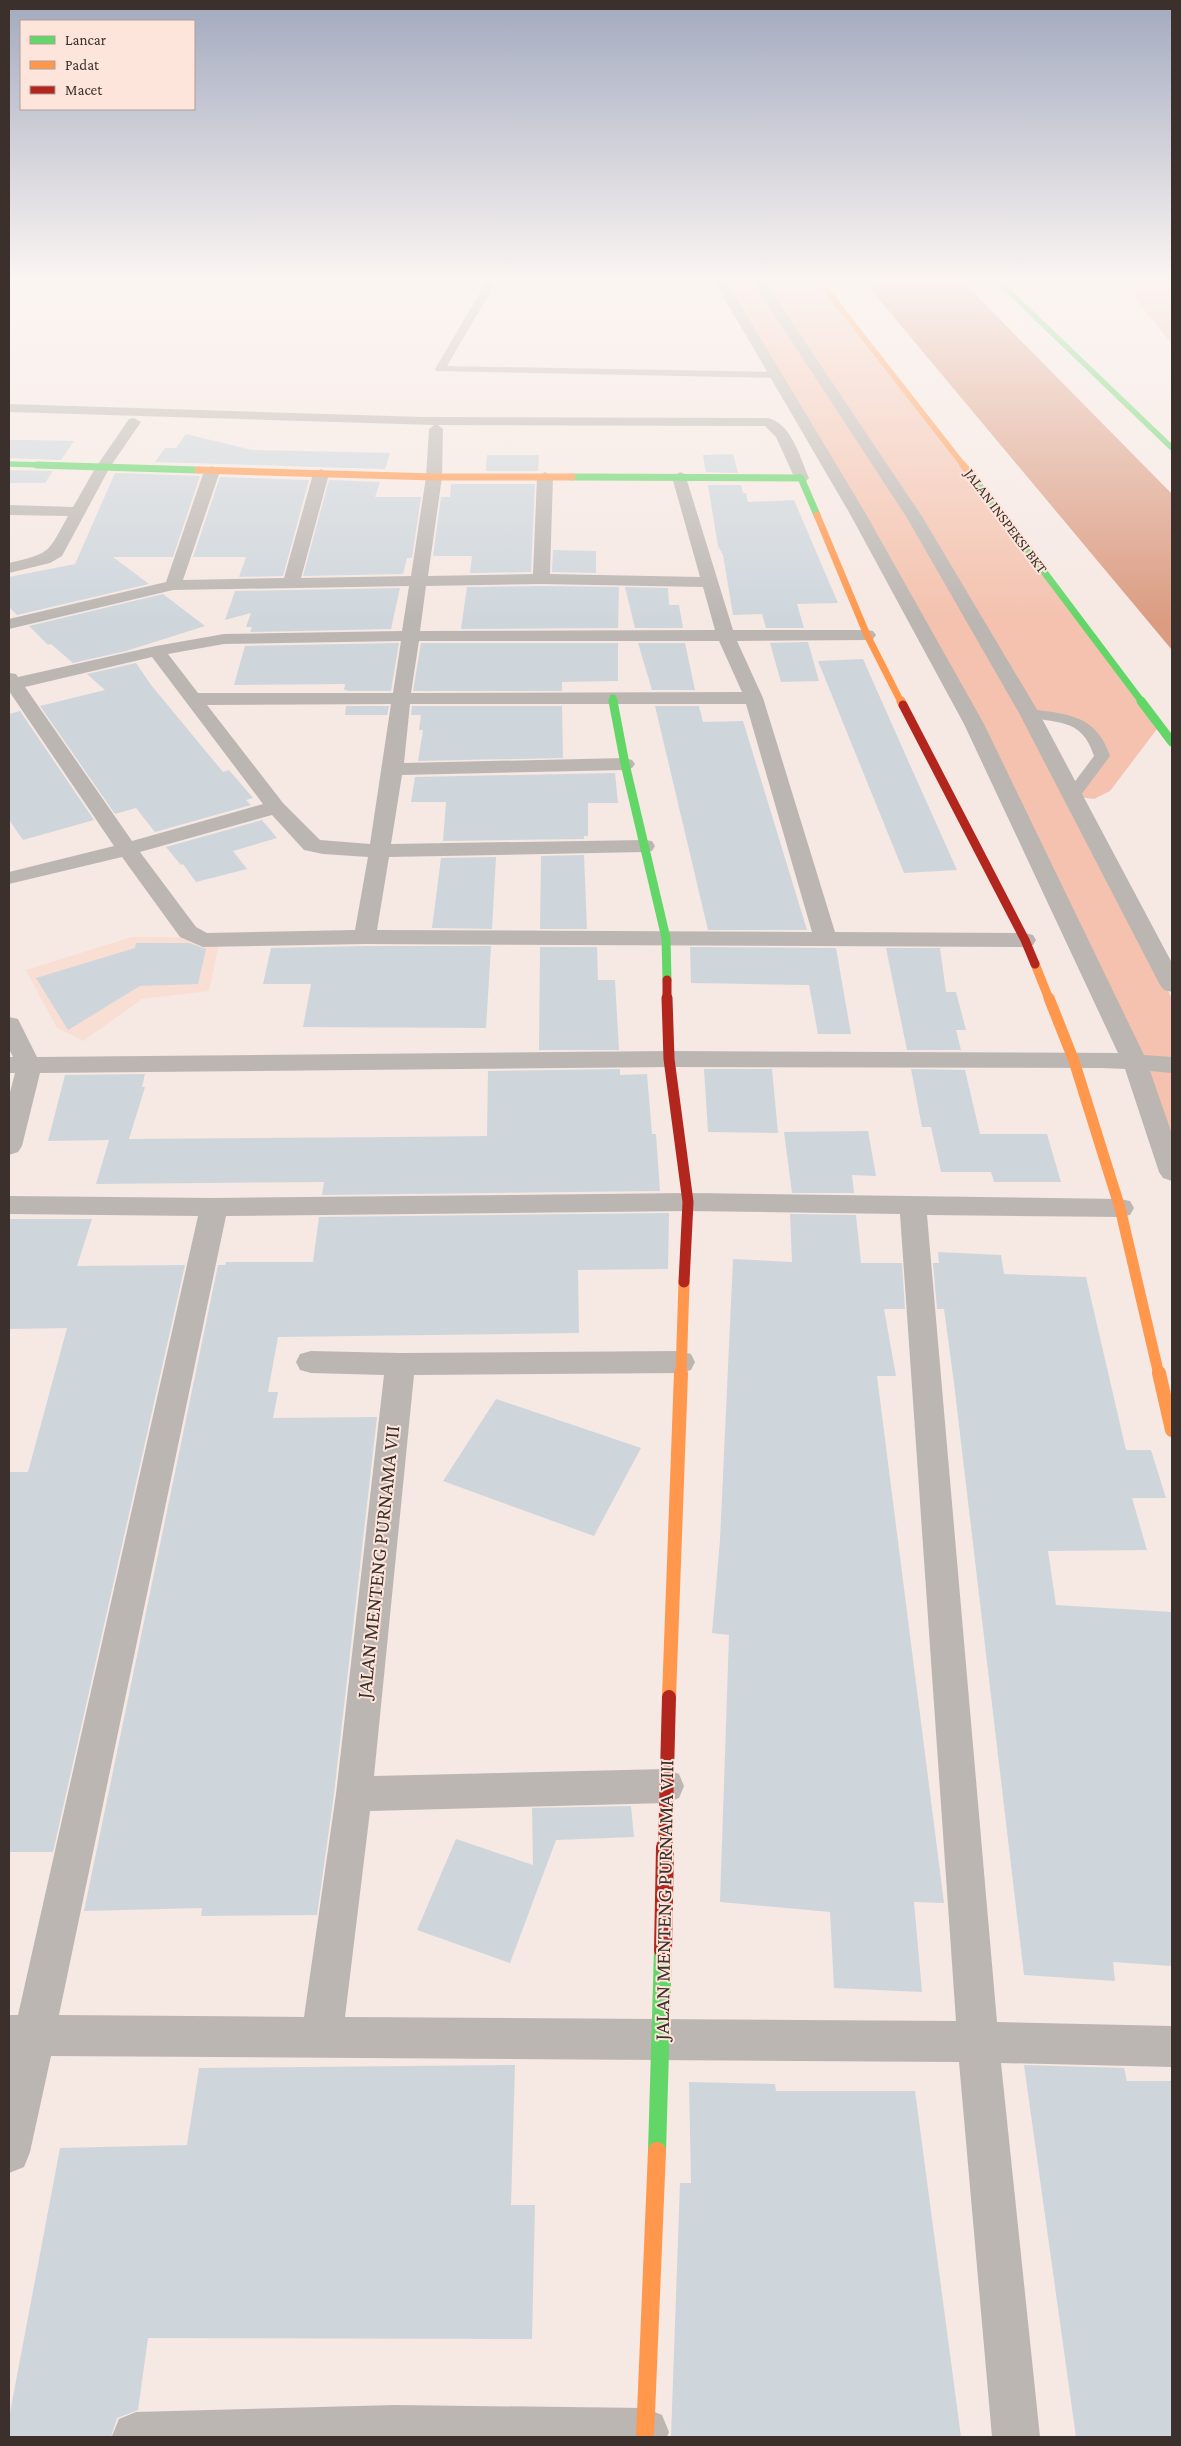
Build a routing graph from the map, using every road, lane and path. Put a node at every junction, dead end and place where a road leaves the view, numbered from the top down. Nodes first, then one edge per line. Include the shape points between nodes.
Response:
1 (787, 393) edge
2 (833, 393) edge
3 (908, 393) edge
4 (1115, 393) edge
5 (9, 408) edge
6 (9, 417) edge
7 (134, 422) junction
8 (436, 430) junction
9 (780, 431) junction
10 (1172, 448) edge
11 (9, 464) edge
12 (103, 467) junction
13 (212, 471) junction
14 (320, 474) junction
15 (434, 477) junction
16 (545, 477) junction
17 (680, 477) junction
18 (802, 478) junction
19 (9, 510) edge
20 (78, 512) junction
21 (9, 568) edge
22 (541, 579) junction
23 (418, 580) junction
24 (291, 582) junction
25 (709, 582) junction
26 (173, 585) junction
27 (9, 624) edge
28 (725, 634) junction
29 (867, 635) junction
30 (410, 636) junction
31 (156, 651) junction
32 (10, 683) edge
33 (613, 698) junction
34 (754, 698) junction
35 (193, 699) junction
36 (400, 700) junction
37 (1029, 713) junction
38 (1172, 742) edge
39 (625, 764) junction
40 (393, 769) junction
41 (1072, 796) junction
42 (276, 807) junction
43 (644, 846) junction
44 (127, 849) junction
45 (378, 851) junction
46 (9, 878) edge
47 (366, 937) junction
48 (666, 938) junction
49 (826, 938) junction
50 (1025, 940) junction
51 (1172, 985) edge
52 (9, 1024) edge
53 (669, 1059) junction
54 (1074, 1061) junction
55 (1135, 1063) junction
56 (19, 1065) edge
57 (1172, 1065) edge
58 (9, 1146) edge
59 (1172, 1172) edge
60 (688, 1202) junction
61 (9, 1205) edge
62 (913, 1205) junction
63 (214, 1207) junction
64 (1120, 1208) junction
65 (311, 1362) dead end
66 (680, 1362) junction
67 (400, 1364) junction
68 (1172, 1430) edge
69 (666, 1786) junction
70 (354, 1794) junction
71 (21, 2035) edge
72 (322, 2038) junction
73 (662, 2040) junction
74 (978, 2042) junction
75 (1172, 2046) edge
76 (9, 2152) edge
77 (303, 2435) edge
78 (645, 2435) edge
79 (136, 2436) edge
80 (1016, 2437) edge

1 - 55 street via 858,514 974,724
2 - 37 street via 916,518
3 - 38 street, JALAN INSPEKSI BKT
4 - 10 street
5 - 9 street via 434,421 768,422
6 - 7 street
7 - 8 street
7 - 12 street
8 - 9 street
8 - 15 street
9 - 18 street
11 - 12 street
12 - 13 street
12 - 20 street
13 - 14 street
13 - 26 street
14 - 15 street
14 - 24 street
15 - 16 street
15 - 23 street
16 - 17 street
16 - 22 street
17 - 18 street
17 - 25 street
18 - 29 street
19 - 20 street
20 - 21 street via 56,553 44,560
22 - 23 street
22 - 25 street
23 - 24 street
23 - 30 street
24 - 26 street
25 - 28 street
26 - 27 street
28 - 29 street
28 - 30 street
28 - 34 street
29 - 50 street
30 - 31 street via 224,639
30 - 36 street
31 - 32 street
31 - 35 street
32 - 44 street
33 - 34 street
33 - 36 street
33 - 39 street, JALAN MENTENG PURNAMA VIII
34 - 49 street
35 - 36 street
35 - 42 street
36 - 40 street
37 - 41 street
37 - 41 lane via 1073,721 1090,729 1099,742 1102,756
39 - 40 street
39 - 43 street, JALAN MENTENG PURNAMA VIII
40 - 45 street
41 - 51 street
42 - 44 street
42 - 45 street via 312,845
43 - 45 street
43 - 48 street, JALAN MENTENG PURNAMA VIII
44 - 46 street
44 - 47 street via 188,932 203,940
45 - 47 street
47 - 48 street
48 - 49 street
48 - 53 street, JALAN MENTENG PURNAMA VIII
49 - 50 street
50 - 54 street
52 - 56 street
53 - 54 street
53 - 56 street
53 - 60 street, JALAN MENTENG PURNAMA VIII
54 - 55 street
54 - 64 street
55 - 57 street
55 - 59 street
56 - 58 street
60 - 62 street
60 - 63 street
60 - 66 street, JALAN MENTENG PURNAMA VIII
61 - 63 street
62 - 64 street
62 - 74 street
63 - 71 street
64 - 68 street
65 - 67 street
66 - 67 street
66 - 69 street, JALAN MENTENG PURNAMA VIII
67 - 70 street, JALAN MENTENG PURNAMA VII
69 - 70 street
69 - 73 street, JALAN MENTENG PURNAMA VIII
70 - 72 street, JALAN MENTENG PURNAMA VII
71 - 72 street
71 - 76 street
72 - 73 street
73 - 74 street
73 - 78 street, JALAN MENTENG PURNAMA VIII
74 - 75 street
74 - 80 street
77 - 78 street via 395,2428
77 - 79 street

